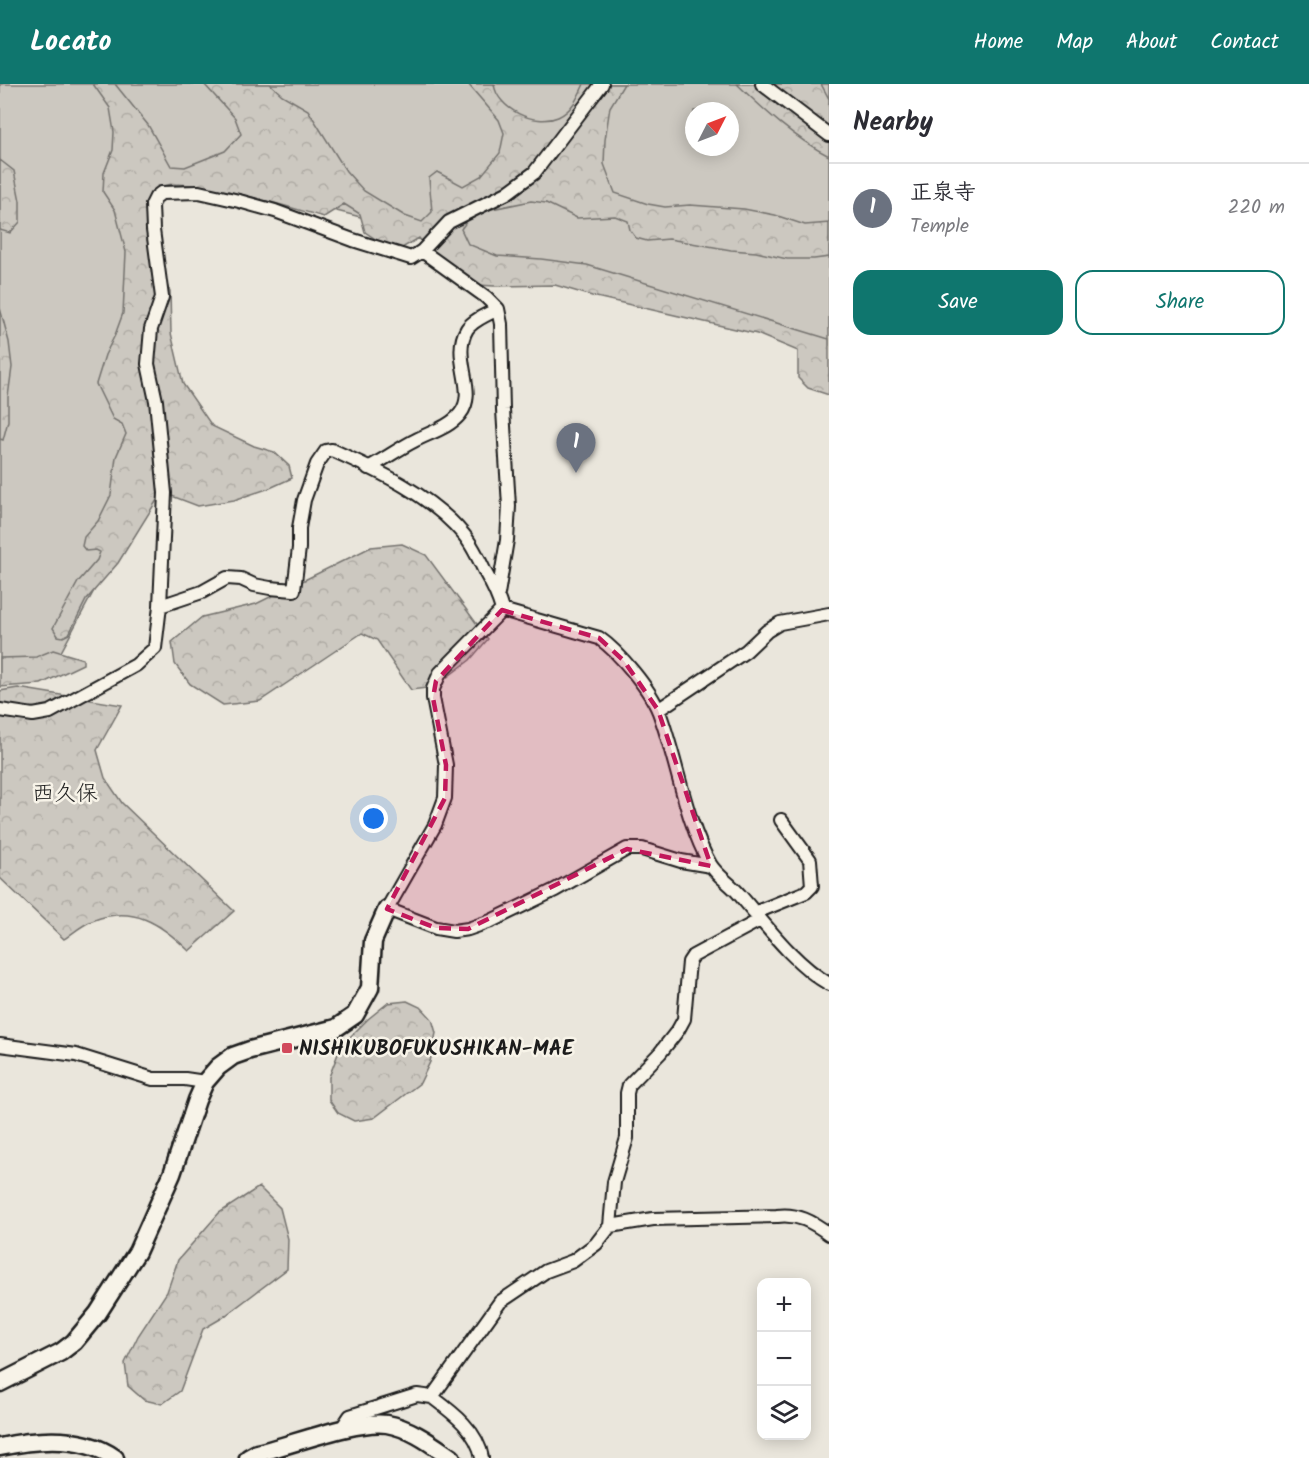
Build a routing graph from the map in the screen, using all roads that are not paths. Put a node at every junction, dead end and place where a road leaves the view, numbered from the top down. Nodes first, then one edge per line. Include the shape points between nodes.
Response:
1 (602, 84) edge
2 (762, 84) edge
3 (829, 135) edge
4 (422, 251) junction
5 (498, 309) junction
6 (368, 468) junction
7 (498, 594) junction
8 (160, 606) junction
9 (502, 609) junction
10 (829, 614) edge
11 (658, 710) junction
12 (0, 711) edge
13 (781, 820) dead end
14 (711, 866) junction
15 (387, 909) junction
16 (757, 917) junction
17 (829, 984) edge
18 (0, 1045) edge
19 (206, 1082) junction
20 (610, 1226) junction
21 (829, 1234) edge
22 (0, 1383) edge
23 (432, 1397) junction
24 (340, 1431) junction
25 (0, 1447) edge
26 (115, 1458) edge
27 (248, 1458) edge
28 (452, 1458) edge
29 (482, 1458) edge

1 - 4 street via 534,173 507,193 449,222
2 - 3 street
4 - 5 street
4 - 8 street via 411,258 275,211 199,192 161,193 156,197 152,205 153,230 162,297 151,329 148,364 156,401 165,493
5 - 6 street via 471,324 465,333 462,372 468,391 460,414 446,426
5 - 7 street via 509,506
6 - 7 street via 410,490 447,518 471,544
6 - 8 street via 332,450 322,455 302,507 294,590 227,578 202,592
7 - 9 street
8 - 12 street via 155,648 136,665 43,714
9 - 11 street via 599,638 624,661
9 - 15 street via 446,665 436,681 433,698 446,765 446,798
10 - 11 street via 780,623 746,651
11 - 14 street
13 - 16 street via 810,860 812,886
14 - 15 street via 627,849 480,927 461,930 436,928
14 - 16 street
15 - 19 street via 373,941 370,988 355,1015 336,1028 233,1056
16 - 17 street via 789,951
16 - 20 street via 693,956 689,962 684,1019 660,1053 629,1085 627,1138 614,1182
18 - 19 street via 76,1055 153,1079
19 - 22 street via 152,1220 137,1252 98,1313 61,1352
20 - 21 street via 653,1219 789,1214
20 - 23 street via 596,1244 573,1261 546,1271 500,1302
23 - 24 street via 417,1395 350,1416
23 - 29 street via 472,1434
24 - 27 street
24 - 28 street via 368,1424 403,1428
25 - 26 street via 64,1441 91,1446

